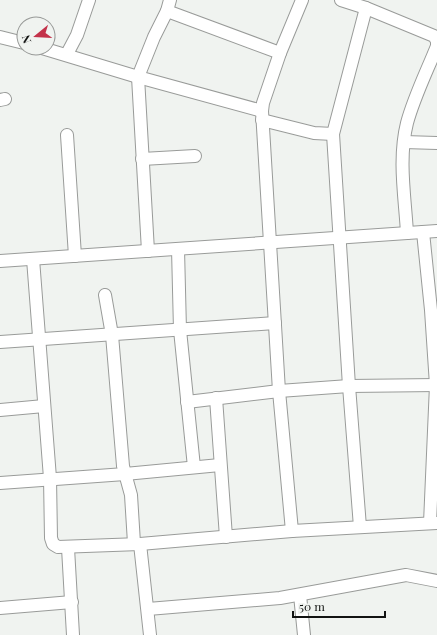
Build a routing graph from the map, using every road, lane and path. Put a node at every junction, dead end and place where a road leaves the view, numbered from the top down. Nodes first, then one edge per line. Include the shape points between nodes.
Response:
1 (89, 0) edge
2 (302, 0) edge
3 (341, 0) edge
4 (169, 6) edge
5 (366, 8) junction
6 (0, 37) edge
7 (16, 41) edge
8 (56, 51) edge
9 (280, 53) junction
10 (67, 54) junction
11 (138, 77) junction
12 (262, 115) junction
13 (333, 134) junction
14 (67, 135) dead end
15 (404, 142) junction
16 (437, 143) edge
17 (195, 156) dead end
18 (142, 159) junction
19 (437, 231) edge
20 (423, 232) junction
21 (407, 233) junction
22 (340, 238) junction
23 (271, 242) junction
24 (178, 249) junction
25 (148, 251) junction
26 (75, 256) junction
27 (33, 258) junction
28 (0, 261) edge
29 (105, 294) dead end
30 (434, 310) edge
31 (275, 324) junction
32 (180, 330) junction
33 (112, 335) junction
34 (38, 340) junction
35 (0, 342) edge
36 (436, 385) edge
37 (349, 386) junction
38 (279, 391) junction
39 (216, 398) junction
40 (187, 402) junction
41 (44, 406) junction
42 (0, 410) edge
43 (435, 449) edge
44 (220, 465) junction
45 (194, 467) junction
46 (125, 474) junction
47 (50, 478) junction
48 (0, 483) edge
49 (434, 523) edge
50 (360, 527) junction
51 (292, 530) junction
52 (226, 537) junction
53 (137, 544) junction
54 (68, 548) junction
55 (437, 581) edge
56 (300, 595) junction
57 (72, 602) junction
58 (0, 608) edge
59 (148, 609) junction
60 (73, 635) edge
61 (150, 635) edge
62 (304, 635) edge

1 - 10 street via 77,35
2 - 9 street
3 - 5 street
4 - 9 street
4 - 11 street
5 - 13 street
5 - 15 street via 434,36 437,41 407,122
6 - 7 street
8 - 10 street
9 - 12 street
10 - 11 street
11 - 12 street
11 - 18 street
12 - 13 street via 314,133
12 - 23 street
13 - 22 street
14 - 26 street
15 - 16 street
15 - 21 street
17 - 18 street
18 - 25 street
19 - 20 street
20 - 21 street
20 - 30 street
21 - 22 street
22 - 23 street
22 - 37 street
23 - 24 street
23 - 31 street
24 - 25 street
24 - 32 street
25 - 26 street
26 - 27 street
27 - 28 street
27 - 34 street
29 - 33 street
30 - 36 street
31 - 32 street
31 - 38 street
32 - 33 street
32 - 40 street
33 - 34 street
33 - 46 street
34 - 35 street
34 - 41 street
36 - 37 street
36 - 43 street
37 - 38 street
37 - 50 street
38 - 39 street
38 - 51 street
39 - 40 street
39 - 44 street
40 - 45 street
41 - 42 street
41 - 47 street
43 - 49 street
44 - 45 street
44 - 52 street
45 - 46 street
46 - 47 street
46 - 53 street via 131,495
47 - 48 street
47 - 54 street via 51,538 53,544 58,547
49 - 50 street
50 - 51 street
51 - 52 street
52 - 53 street
53 - 54 street
53 - 59 street
54 - 57 street
55 - 56 street via 406,575
56 - 59 street
56 - 62 street
57 - 58 street
57 - 60 street
59 - 61 street

